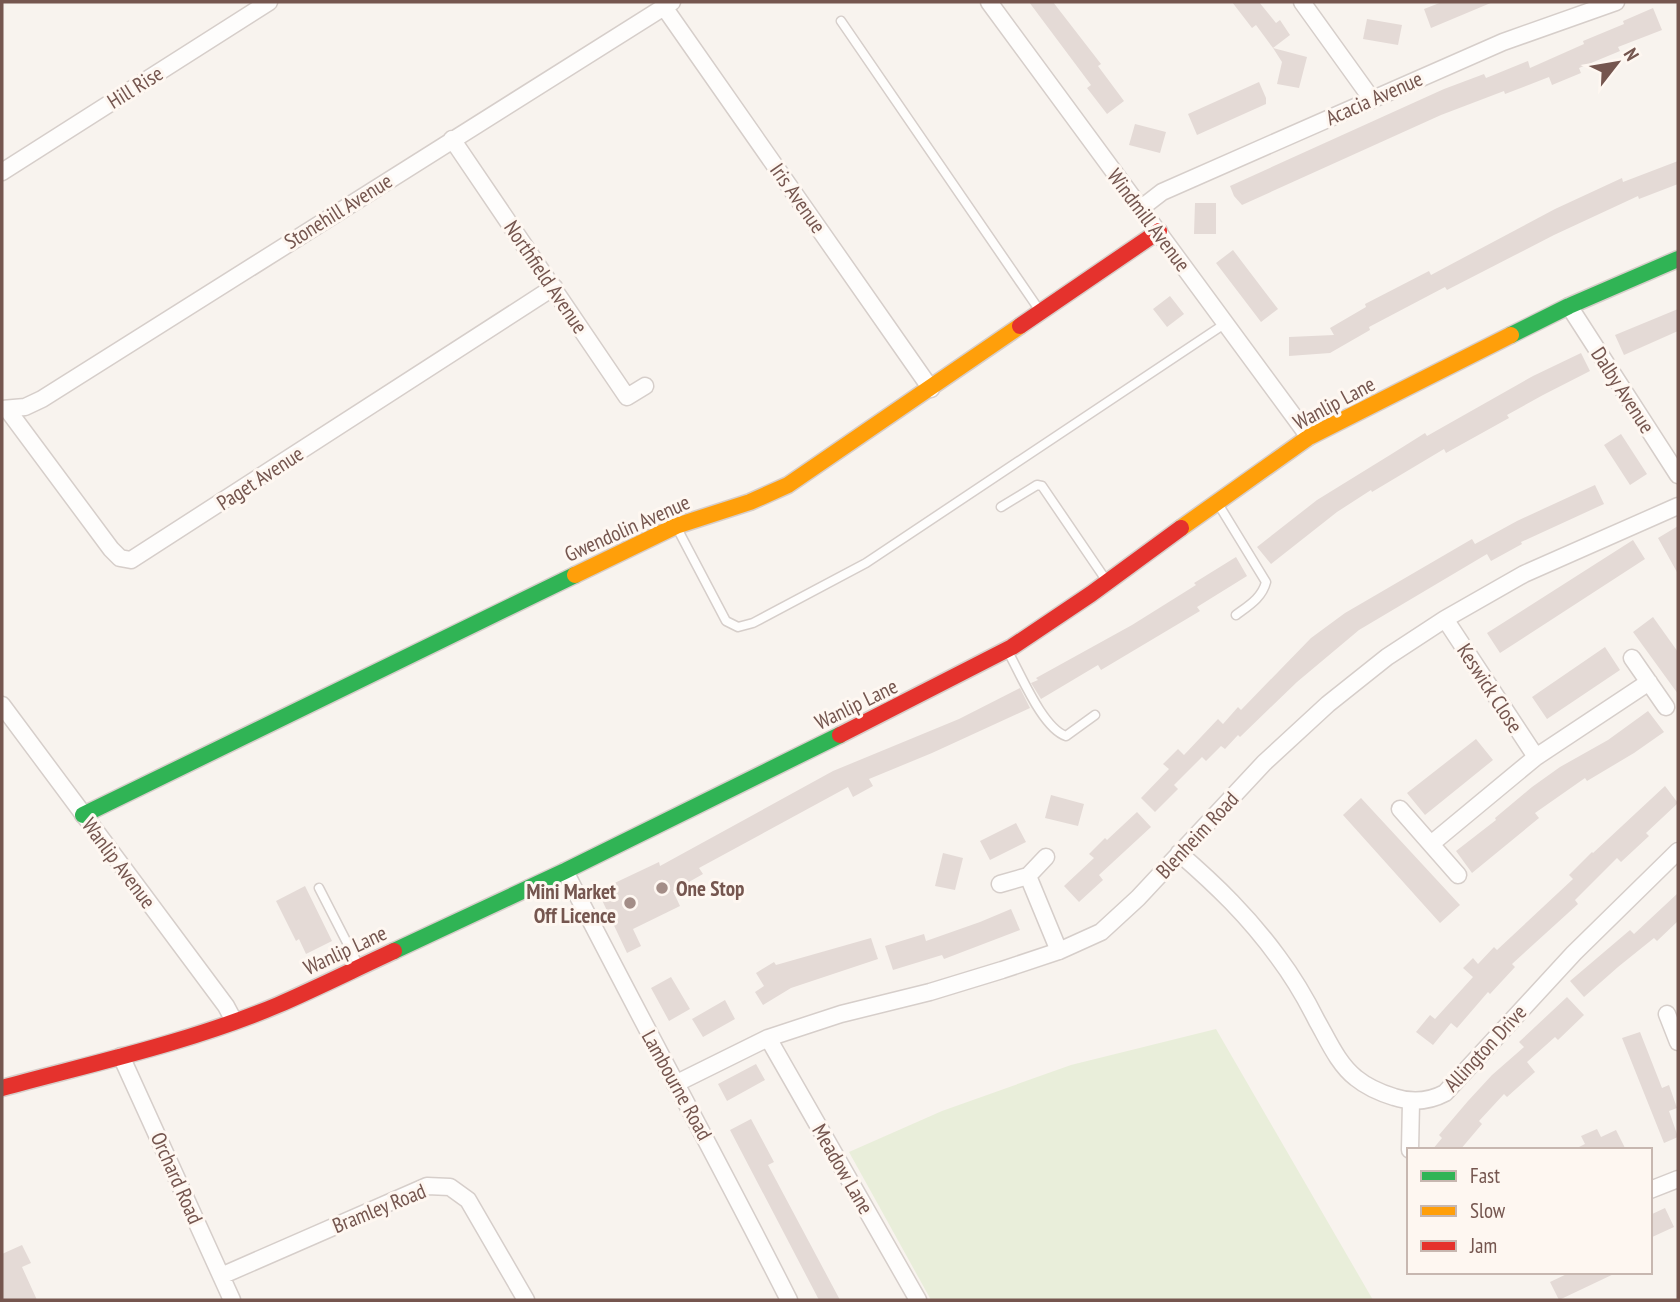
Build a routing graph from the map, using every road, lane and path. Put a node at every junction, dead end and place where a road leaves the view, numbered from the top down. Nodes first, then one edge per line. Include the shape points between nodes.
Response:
1 (269, 2) edge
2 (989, 2) edge
3 (1302, 2) edge
4 (1616, 2) edge
5 (668, 4) edge
6 (841, 21) dead end
7 (1371, 99) junction
8 (452, 139) junction
9 (2, 172) edge
10 (1140, 208) junction
11 (1159, 232) junction
12 (1678, 259) edge
13 (554, 287) junction
14 (1569, 306) junction
15 (1041, 314) junction
16 (1226, 323) junction
17 (645, 386) dead end
18 (931, 389) junction
19 (4, 409) edge
20 (1309, 438) junction
21 (1678, 475) edge
22 (1217, 502) junction
23 (1678, 506) edge
24 (1001, 507) dead end
25 (676, 526) junction
26 (1108, 582) junction
27 (1236, 615) dead end
28 (1445, 619) junction
29 (1007, 650) junction
30 (1632, 658) dead end
31 (1649, 682) junction
32 (2, 705) edge
33 (1666, 707) dead end
34 (1096, 715) dead end
35 (1536, 757) junction
36 (1400, 809) dead end
37 (83, 815) junction
38 (1431, 844) junction
39 (1678, 851) edge
40 (1179, 853) junction
41 (1046, 857) dead end
42 (565, 871) junction
43 (1458, 875) dead end
44 (1028, 876) junction
45 (1000, 884) dead end
46 (319, 887) dead end
47 (1059, 951) junction
48 (359, 967) junction
49 (1667, 1014) dead end
50 (234, 1021) junction
51 (768, 1038) junction
52 (1677, 1038) edge
53 (121, 1056) junction
54 (675, 1084) junction
55 (2, 1088) edge
56 (1410, 1102) junction
57 (1410, 1148) edge
58 (1678, 1179) edge
59 (1652, 1189) edge
60 (221, 1276) junction
61 (232, 1300) edge
62 (526, 1300) edge
63 (789, 1300) edge
64 (918, 1300) edge

1 - 9 street, Hill Rise
2 - 10 street, Windmill Avenue
3 - 7 street
4 - 7 street, Acacia Avenue via 1503,42
5 - 8 street, Stonehill Avenue
5 - 18 street, Iris Avenue
6 - 15 lane
7 - 10 street, Acacia Avenue via 1162,192
8 - 13 street, Northfield Avenue
8 - 19 street, Stonehill Avenue via 41,399 25,407
10 - 11 street, Windmill Avenue
11 - 15 street, Gwendolin Avenue
11 - 16 street, Windmill Avenue
12 - 14 street, Wanlip Lane
13 - 17 street, Northfield Avenue via 627,397
13 - 19 street, Paget Avenue via 131,560 120,558 111,549
14 - 20 street, Wanlip Lane
14 - 21 street, Dalby Avenue
15 - 18 street, Gwendolin Avenue
16 - 20 street, Windmill Avenue
16 - 25 lane via 866,563 753,623 738,627 726,621
18 - 25 street, Gwendolin Avenue via 788,485
20 - 22 street, Wanlip Lane
22 - 26 street, Wanlip Lane
22 - 27 lane via 1266,582 1259,597
23 - 28 street, Blenheim Road via 1524,574
24 - 26 lane via 1042,486
25 - 37 street, Gwendolin Avenue
26 - 29 street, Wanlip Lane
28 - 35 street, Keswick Close
28 - 40 street, Blenheim Road via 1328,704 1264,763
29 - 34 lane via 1057,733 1066,736
29 - 42 street, Wanlip Lane
30 - 31 street
31 - 33 street
31 - 35 street
32 - 37 street, Wanlip Avenue
35 - 38 street
36 - 38 street
37 - 50 street, Wanlip Avenue
38 - 43 street
39 - 56 street, Allington Drive via 1574,953 1445,1093
40 - 47 street, Blenheim Road via 1101,932
40 - 56 street via 1226,893 1256,929 1355,1077
41 - 44 street
42 - 48 street, Wanlip Lane
42 - 54 street, Lambourne Road
44 - 45 street
44 - 47 street
46 - 48 lane
47 - 51 street, Blenheim Road
48 - 50 street, Wanlip Lane
49 - 52 street
50 - 53 street, Wanlip Lane
51 - 54 street, Blenheim Road
51 - 64 street, Meadow Lane
53 - 55 street, Wanlip Lane
53 - 60 street, Orchard Road
54 - 63 street, Lambourne Road
56 - 57 street
58 - 59 street
60 - 61 street, Orchard Road
60 - 62 street, Bramley Road via 427,1186 450,1187 468,1200

